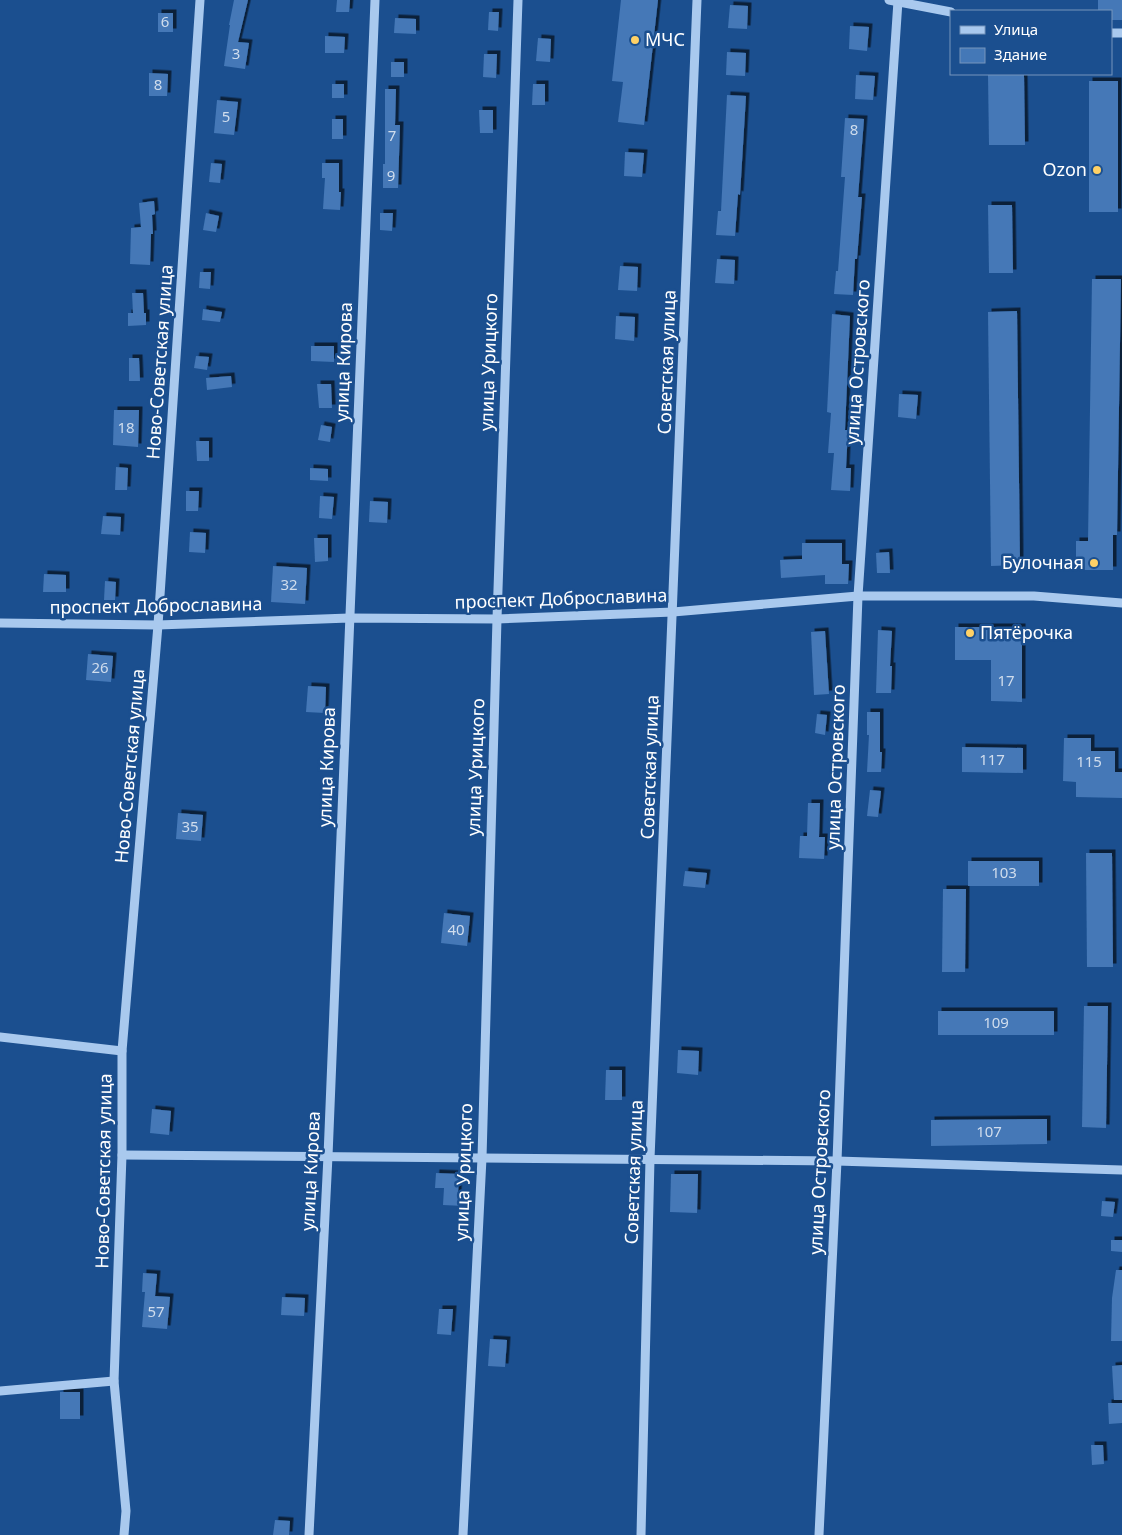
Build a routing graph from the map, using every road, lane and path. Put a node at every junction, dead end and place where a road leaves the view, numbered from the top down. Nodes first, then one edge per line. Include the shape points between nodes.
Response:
1 (200, 0) edge
2 (375, 0) edge
3 (518, 0) edge
4 (697, 0) edge
5 (894, 1) edge
6 (950, 12) edge
7 (858, 596) junction
8 (1122, 602) edge
9 (673, 612) junction
10 (349, 618) junction
11 (497, 619) junction
12 (0, 623) edge
13 (158, 625) junction
14 (0, 1037) edge
15 (122, 1051) junction
16 (122, 1155) junction
17 (328, 1156) junction
18 (482, 1158) junction
19 (650, 1159) junction
20 (837, 1161) junction
21 (1122, 1170) edge
22 (114, 1381) junction
23 (0, 1391) edge
24 (124, 1535) edge
25 (309, 1535) edge
26 (463, 1535) edge
27 (641, 1535) edge
28 (819, 1535) edge

1 - 13 street, Ново-Советская улица
2 - 10 street, улица Кирова
3 - 11 street, улица Урицкого
4 - 9 street, Советская улица
5 - 6 street
5 - 7 street, улица Островского
7 - 8 street, проспект Доброславина via 1034,596
7 - 9 street, проспект Доброславина
7 - 20 street, улица Островского
9 - 11 street, проспект Доброславина
9 - 19 street, Советская улица
10 - 11 street, проспект Доброславина
10 - 13 street, проспект Доброславина
10 - 17 street, улица Кирова
11 - 18 street, улица Урицкого
12 - 13 street, проспект Доброславина
13 - 15 street, Ново-Советская улица
14 - 15 street
15 - 16 street, Ново-Советская улица
16 - 17 street
16 - 22 street, Ново-Советская улица
17 - 18 street
17 - 25 street, улица Кирова
18 - 19 street
18 - 26 street, улица Урицкого
19 - 20 street
19 - 27 street, Советская улица
20 - 21 street
20 - 28 street, улица Островского
22 - 23 street
22 - 24 street, Ново-Советская улица via 126,1511

